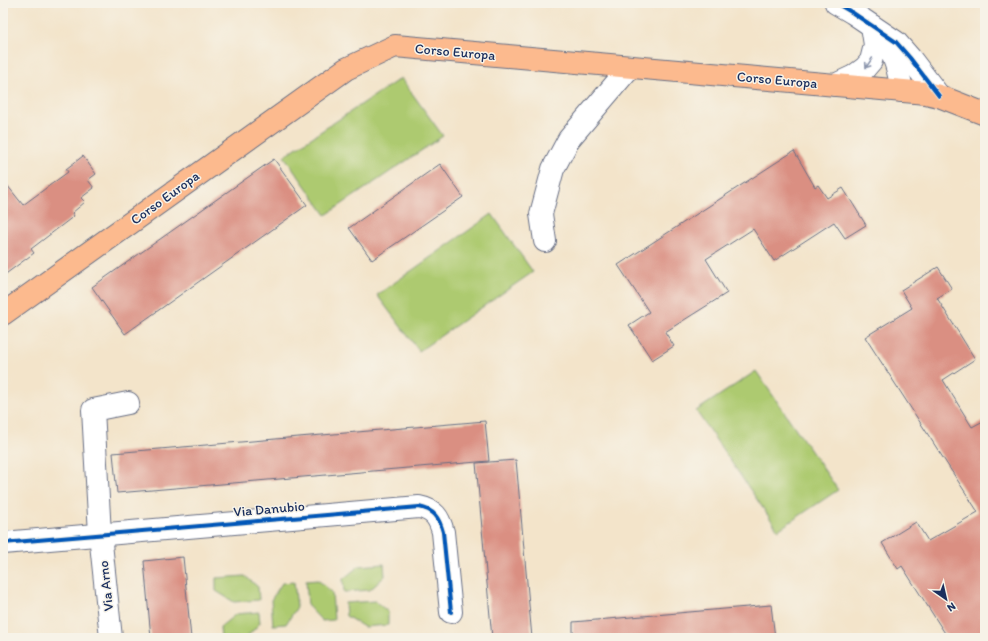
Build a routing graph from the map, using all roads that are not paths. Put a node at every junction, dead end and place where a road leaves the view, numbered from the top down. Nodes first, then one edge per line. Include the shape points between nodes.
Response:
1 (836, 3) edge
2 (872, 26) junction
3 (910, 58) junction
4 (630, 67) junction
5 (836, 85) junction
6 (902, 91) junction
7 (939, 96) junction
8 (985, 114) edge
9 (545, 241) dead end
10 (3, 314) edge
11 (128, 403) dead end
12 (100, 534) junction
13 (3, 543) edge
14 (451, 612) dead end
15 (111, 638) edge

1 - 2 street
2 - 3 street via 896,42
2 -> 5 street via 875,45 872,61 854,76
2 - 6 street via 890,49
3 - 6 street via 909,75
3 - 7 street
4 - 5 main road, Corso Europa
4 - 9 street via 569,139 553,169 540,214
4 - 10 main road, Corso Europa via 395,46 346,69
5 - 6 main road, Corso Europa
6 - 7 main road, Corso Europa
7 - 8 main road, Corso Europa
11 - 12 street, Via Arno via 93,410
12 - 13 street, Via Danubio
12 - 14 street, Via Danubio via 427,508 440,522
12 - 15 street, Via Arno

